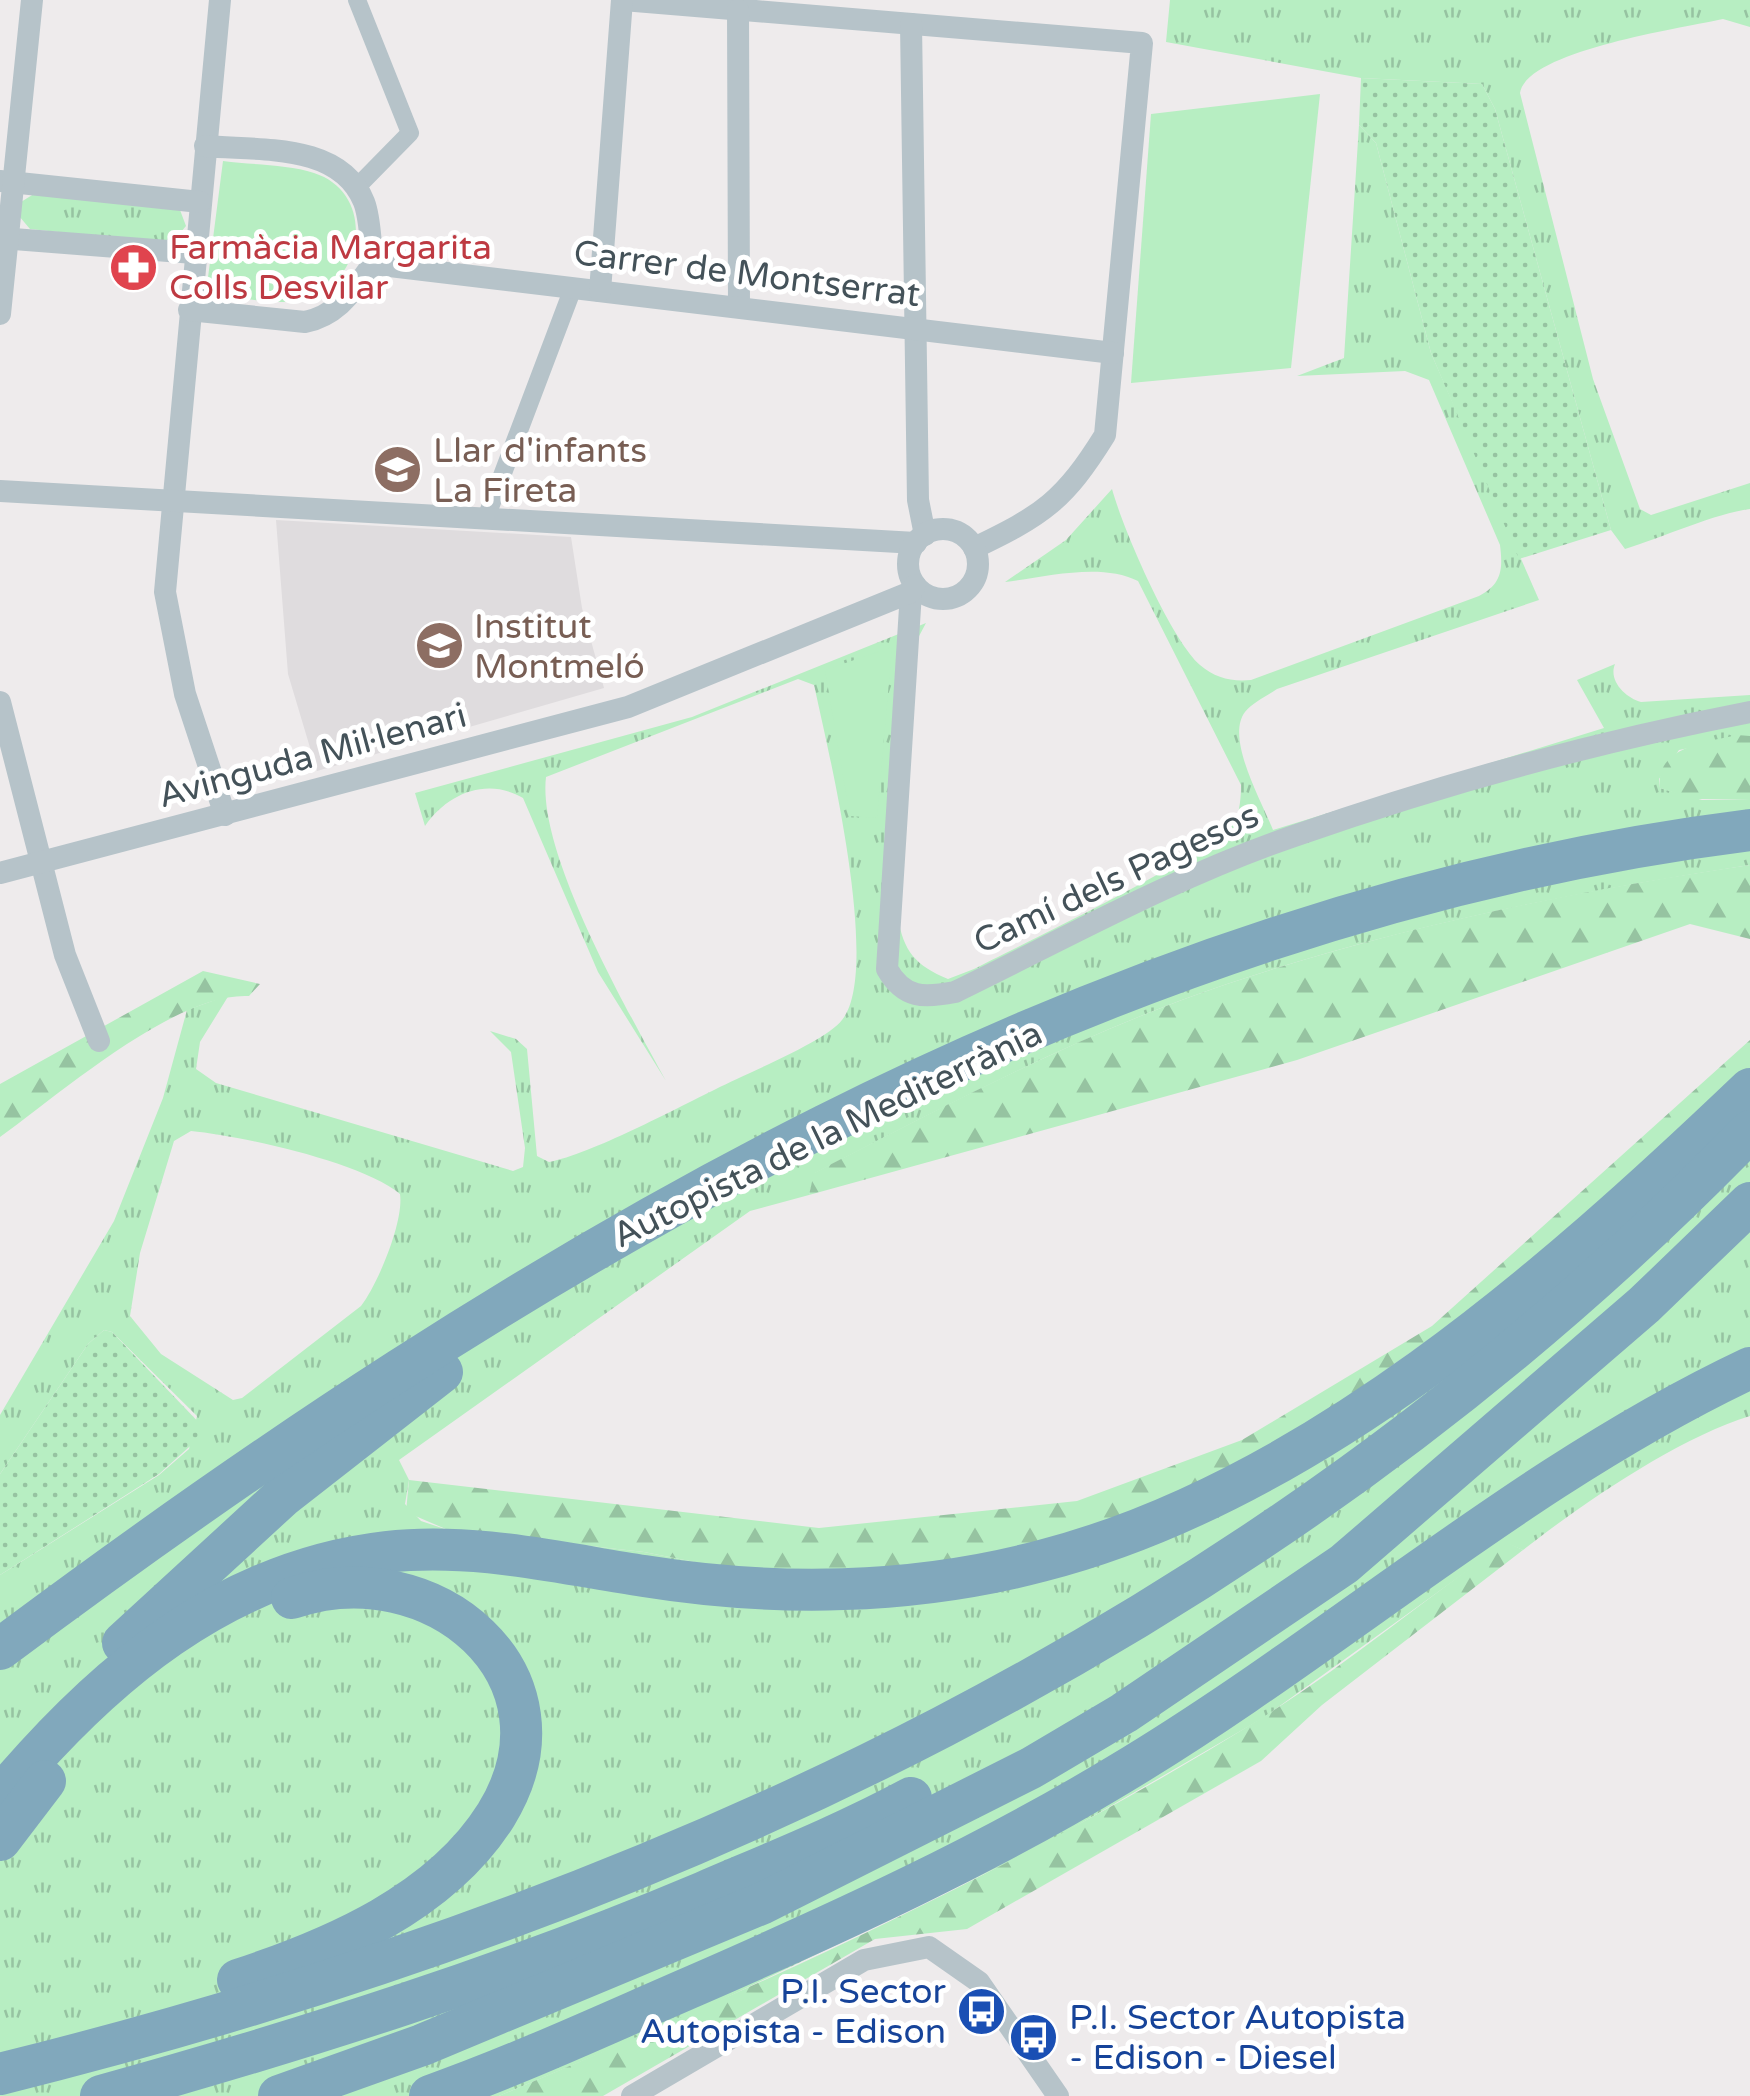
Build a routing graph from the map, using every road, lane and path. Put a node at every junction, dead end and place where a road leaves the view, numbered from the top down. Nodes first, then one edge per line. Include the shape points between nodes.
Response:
1 (32, 0) edge
2 (220, 0) edge
3 (357, 0) edge
4 (623, 0) edge
5 (738, 10) junction
6 (911, 24) junction
7 (206, 146) junction
8 (7, 182) edge
9 (356, 188) junction
10 (200, 202) junction
11 (4, 238) edge
12 (194, 253) junction
13 (373, 264) junction
14 (573, 288) junction
15 (600, 291) junction
16 (738, 308) junction
17 (189, 310) junction
18 (0, 314) edge
19 (916, 329) junction
20 (1113, 353) junction
21 (0, 491) edge
22 (170, 500) junction
23 (486, 518) junction
24 (920, 539) junction
25 (974, 548) junction
26 (913, 589) junction
27 (0, 702) edge
28 (1750, 712) edge
29 (225, 815) junction
30 (1748, 830) edge
31 (40, 862) junction
32 (0, 873) edge
33 (1030, 1032) junction
34 (99, 1041) dead end
35 (1750, 1090) edge
36 (1750, 1132) edge
37 (1750, 1203) edge
38 (1750, 1368) edge
39 (1481, 1445) junction
40 (0, 1648) edge
41 (0, 1776) edge
42 (0, 1797) edge
43 (0, 1840) edge
44 (0, 2047) edge
45 (0, 2074) edge
46 (101, 2096) edge
47 (279, 2096) edge
48 (430, 2096) edge
49 (632, 2096) edge
50 (1058, 2096) edge

1 - 8 street
2 - 7 street
3 - 9 street via 410,133
4 - 5 street
4 - 15 street
5 - 6 street
5 - 16 street
6 - 19 street
6 - 20 street via 1142,44
7 - 9 street via 312,155
7 - 10 street
8 - 10 street
8 - 11 street
9 - 13 street via 365,204
10 - 12 street
11 - 12 street
11 - 18 street
12 - 17 street
13 - 14 street, Carrer de Montserrat
13 - 17 street via 322,318 305,322
14 - 15 street, Carrer de Montserrat
14 - 23 street
15 - 16 street, Carrer de Montserrat
16 - 19 street, Carrer de Montserrat
17 - 22 street
19 - 20 street, Carrer de Montserrat
19 - 24 street
20 - 25 street via 1105,435 1082,474 1038,517
21 - 22 street
22 - 23 street
22 - 29 street via 165,592 185,694
23 - 24 street
24 - 25 street via 948,530
24 - 26 street via 908,566
25 - 26 street via 976,577 959,596 935,598
26 - 28 street, Camí dels Pagesos via 888,969 908,994 928,998 954,992 1292,836 1608,740
26 - 29 street, Avinguda Mil·lenari via 628,707
27 - 31 street
29 - 31 street, Avinguda Mil·lenari
30 - 33 highway, Autopista de la Mediterrània via 1538,868 1394,904 1232,954
31 - 32 street, Avinguda Mil·lenari
31 - 34 street via 65,956
33 - 40 highway, Autopista de la Mediterrània via 811,1134 505,1301 321,1419
33 - 41 highway via 585,1274 460,1359 282,1497 156,1609
35 - 42 highway via 1449,1351 1281,1463 1128,1534 991,1572 846,1589 715,1586 439,1549 343,1558 284,1575 175,1631 68,1719
36 - 45 highway via 1558,1310 1389,1446 1198,1582 976,1712 791,1804 504,1922 268,2000
37 - 39 highway
38 - 48 highway via 1545,1487 1119,1775 870,1906
39 - 46 highway via 1214,1627 1109,1690 790,1856 522,1964 274,2048
39 - 47 highway via 1344,1564 1139,1704 1030,1768 763,1903 422,2045
43 - 44 highway via 84,1736 152,1676 217,1633 318,1590 382,1588 442,1606 488,1644 520,1722 509,1790 482,1836 443,1875 365,1928 229,1983
49 - 50 street via 864,1960 929,1947 979,1982

